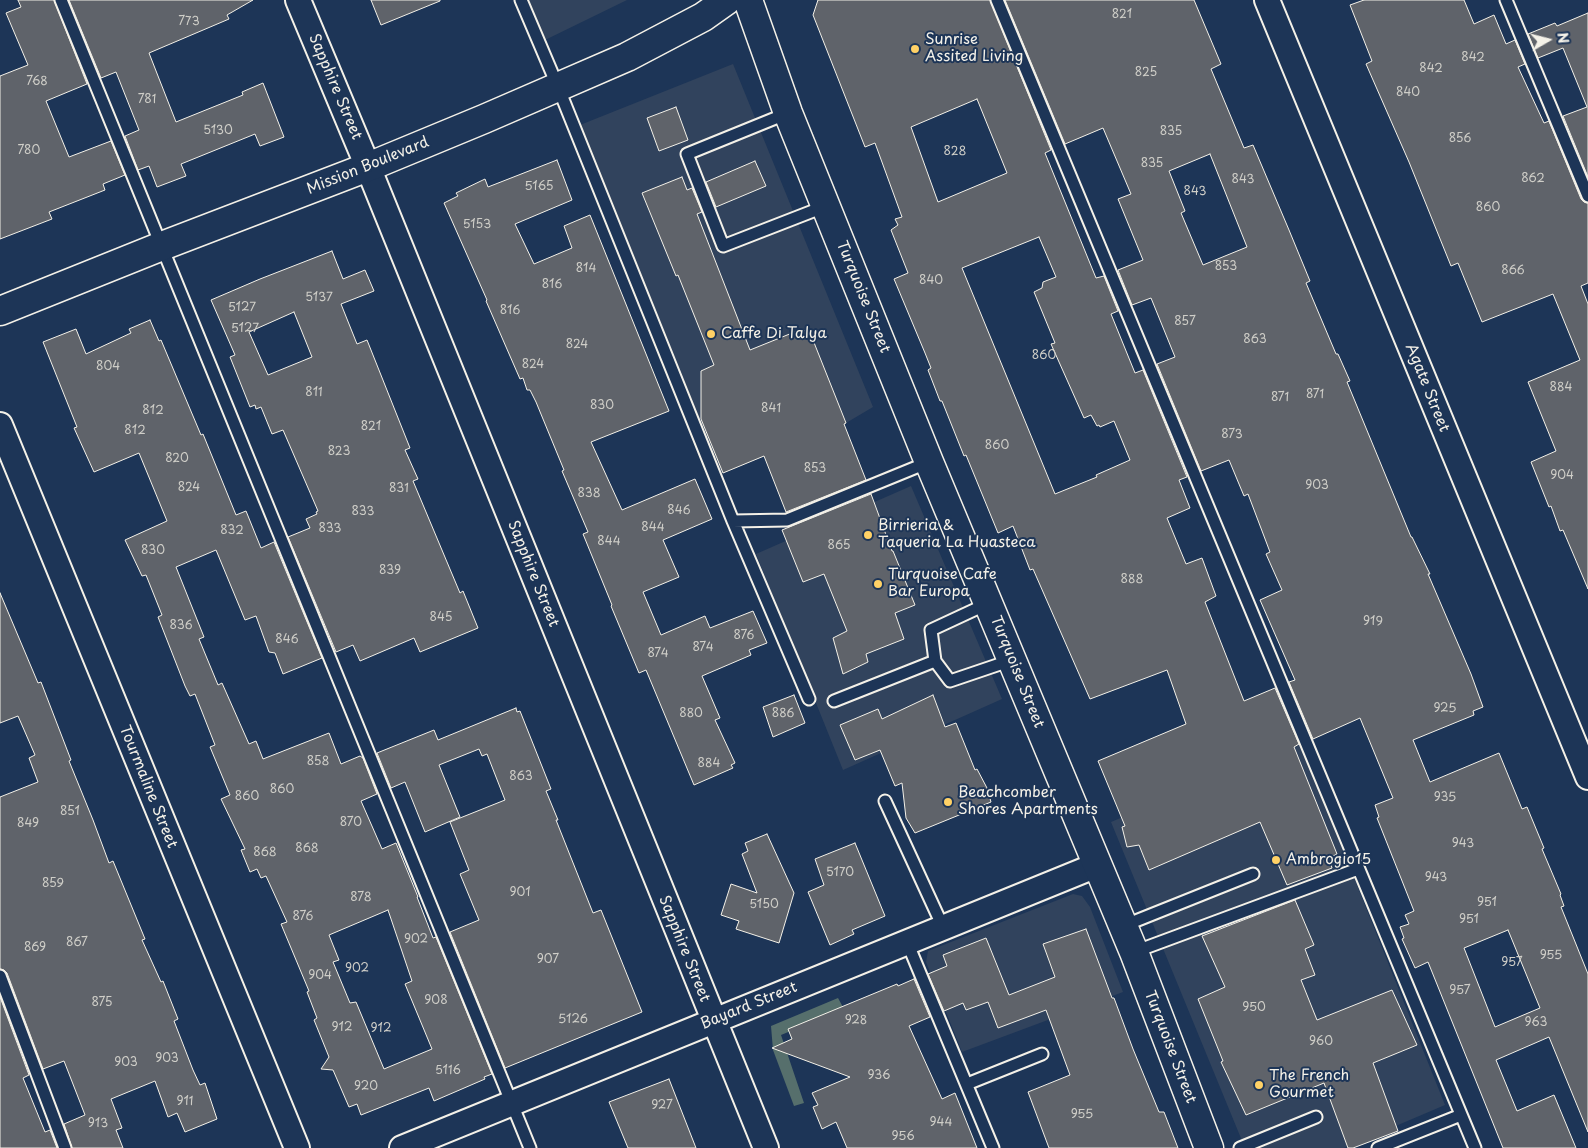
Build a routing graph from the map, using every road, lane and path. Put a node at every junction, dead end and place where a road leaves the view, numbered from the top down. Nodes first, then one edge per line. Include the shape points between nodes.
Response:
1 (61, 0) edge
2 (298, 0) edge
3 (521, 0) edge
4 (727, 0) edge
5 (748, 0) edge
6 (997, 0) edge
7 (1267, 0) edge
8 (1506, 0) edge
9 (558, 87) junction
10 (788, 113) junction
11 (368, 166) junction
12 (1588, 196) edge
13 (826, 206) junction
14 (162, 246) junction
15 (0, 312) edge
16 (0, 425) edge
17 (930, 462) junction
18 (733, 521) junction
19 (989, 603) junction
20 (1012, 660) junction
21 (935, 661) junction
22 (810, 699) dead end
23 (834, 701) dead end
24 (1588, 777) edge
25 (886, 801) dead end
26 (1097, 865) junction
27 (1358, 869) junction
28 (1253, 874) dead end
29 (1123, 926) junction
30 (943, 928) junction
31 (907, 942) junction
32 (1134, 952) junction
33 (0, 976) edge
34 (713, 1021) junction
35 (1042, 1054) dead end
36 (966, 1084) junction
37 (512, 1104) junction
38 (1461, 1115) junction
39 (1316, 1117) dead end
40 (66, 1148) edge
41 (297, 1148) edge
42 (402, 1148) edge
43 (530, 1148) edge
44 (766, 1148) edge
45 (994, 1148) edge
46 (1209, 1148) edge
47 (1240, 1148) edge
48 (1378, 1148) edge
49 (1474, 1148) edge

1 - 14 lane
2 - 11 street, Sapphire Street
3 - 9 lane
4 - 9 main road, Mission Boulevard via 703,17
5 - 10 main road, Turquoise Street
6 - 27 lane
7 - 24 street, Agate Street
8 - 12 lane
9 - 11 main road, Mission Boulevard
9 - 18 lane
10 - 13 main road, Turquoise Street
10 - 13 lane via 687,154 723,246
11 - 14 main road, Mission Boulevard
11 - 34 street, Sapphire Street
13 - 17 main road, Turquoise Street
14 - 15 main road, Mission Boulevard
14 - 37 lane
16 - 41 street, Tourmaline Street
17 - 18 lane via 787,520
17 - 19 main road, Turquoise Street
18 - 22 lane
19 - 20 main road, Turquoise Street
19 - 21 lane via 931,630
20 - 21 lane via 950,680
20 - 26 main road, Turquoise Street
21 - 23 lane
25 - 30 lane
26 - 29 main road, Turquoise Street
26 - 30 street, Bayard Street
27 - 32 lane
27 - 38 lane
28 - 29 lane
29 - 32 main road, Turquoise Street
30 - 31 street, Bayard Street
31 - 34 street, Bayard Street
31 - 36 lane
32 - 46 main road, Turquoise Street
33 - 40 lane
34 - 37 street, Bayard Street
34 - 44 street, Sapphire Street
35 - 36 lane
36 - 45 lane
37 - 42 street, Bayard Street
37 - 43 lane
38 - 48 lane
38 - 49 lane
39 - 47 lane

